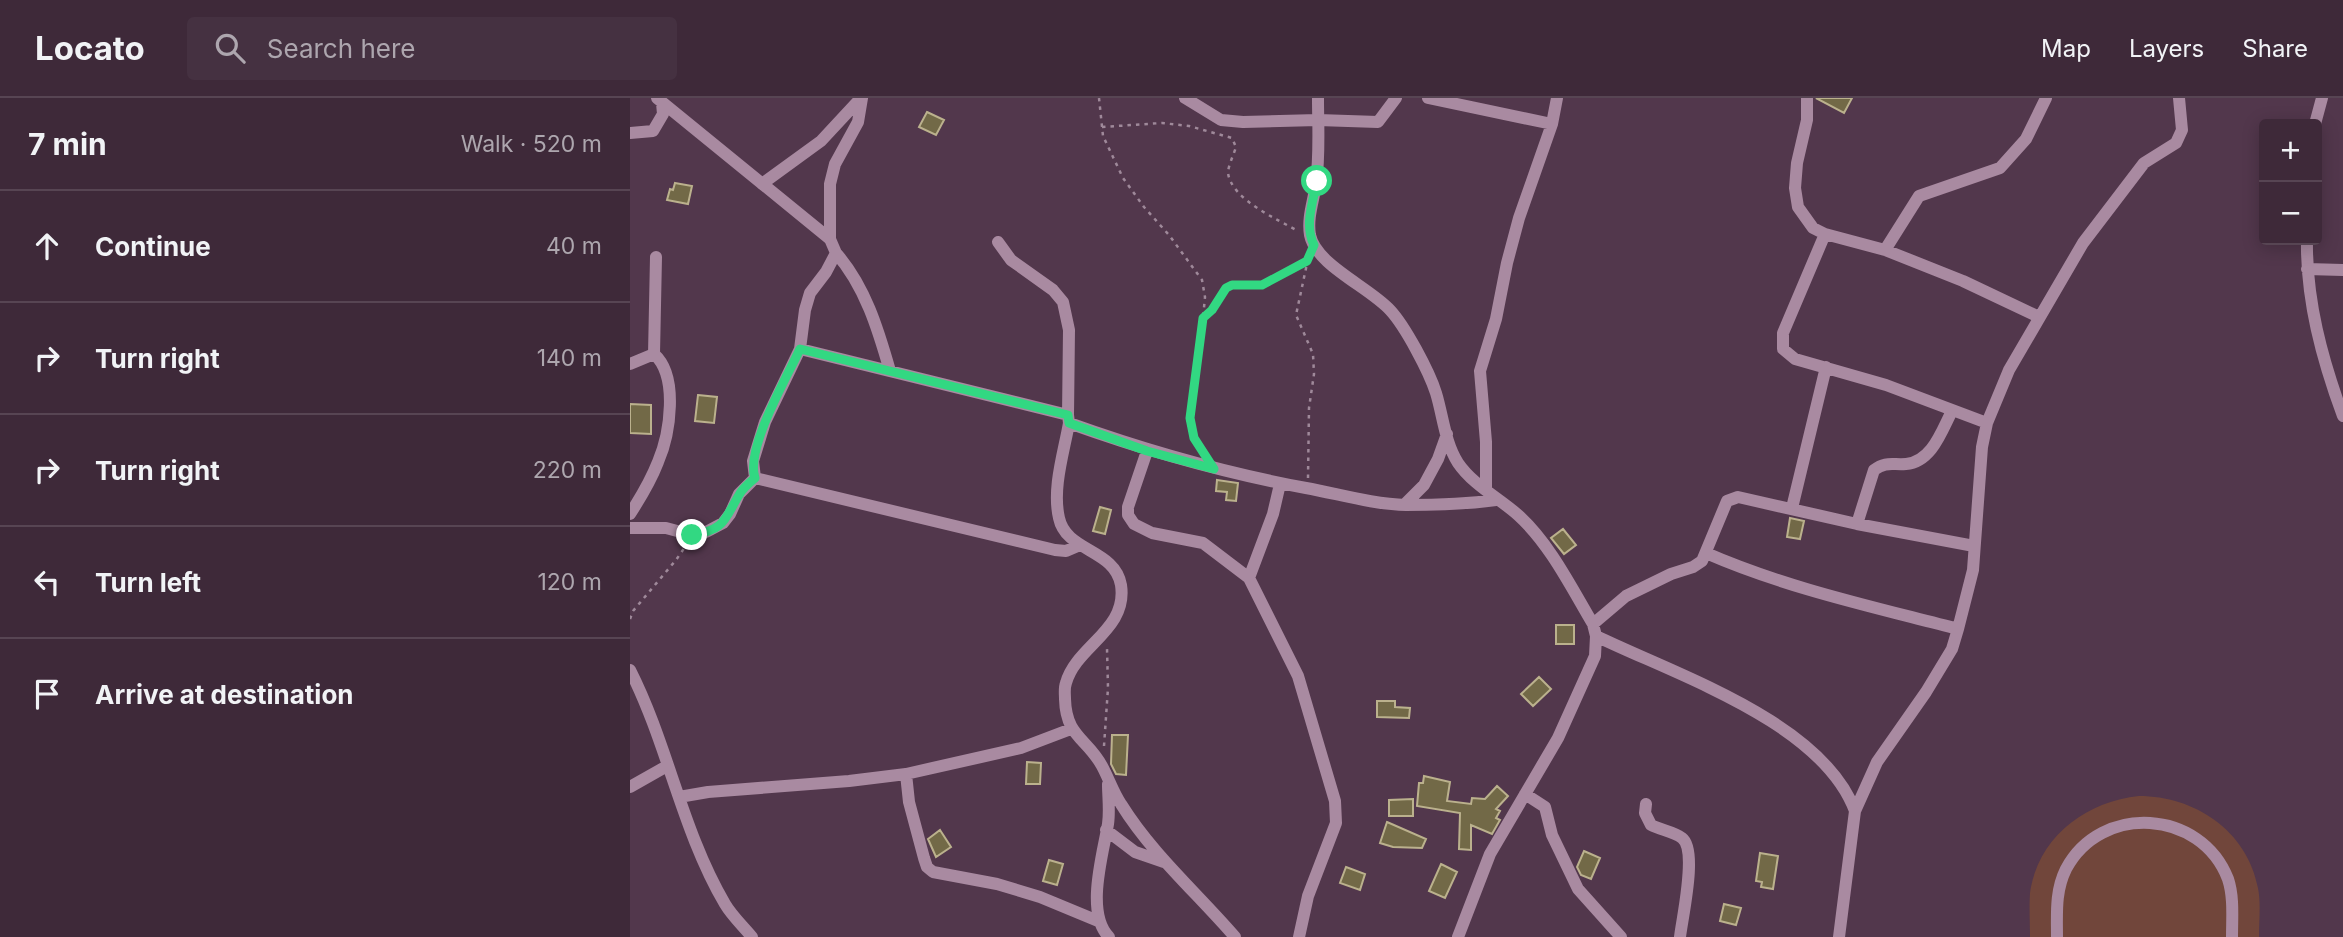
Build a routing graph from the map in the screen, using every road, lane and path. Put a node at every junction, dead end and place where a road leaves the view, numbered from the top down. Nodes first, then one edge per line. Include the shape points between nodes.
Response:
1 (862, 98) edge
2 (1099, 98) edge
3 (1185, 98) edge
4 (1318, 98) edge
5 (1396, 98) edge
6 (1428, 98) edge
7 (1557, 98) edge
8 (1807, 98) edge
9 (2046, 98) edge
10 (2179, 98) edge
11 (2322, 98) edge
12 (659, 100) edge
13 (2316, 119) edge
14 (1318, 120) junction
15 (1552, 124) junction
16 (1102, 127) junction
17 (630, 133) edge
18 (762, 184) junction
19 (1825, 234) junction
20 (830, 239) junction
21 (1312, 241) junction
22 (998, 242) dead end
23 (2307, 245) edge
24 (1885, 250) junction
25 (835, 253) junction
26 (656, 257) dead end
27 (1307, 261) junction
28 (2307, 269) junction
29 (2343, 270) edge
30 (2039, 317) junction
31 (1203, 318) junction
32 (800, 349) junction
33 (654, 354) junction
34 (630, 365) edge
35 (1826, 367) junction
36 (890, 371) junction
37 (1952, 411) junction
38 (2343, 416) edge
39 (1068, 419) junction
40 (1987, 423) junction
41 (1447, 434) junction
42 (1147, 451) junction
43 (1214, 469) junction
44 (755, 478) junction
45 (1280, 484) junction
46 (1307, 488) junction
47 (1486, 490) junction
48 (1496, 500) junction
49 (1404, 505) junction
50 (1792, 508) junction
51 (630, 514) edge
52 (1857, 524) junction
53 (630, 528) edge
54 (692, 535) junction
55 (1080, 545) junction
56 (1974, 546) junction
57 (1706, 553) junction
58 (1249, 578) junction
59 (630, 619) edge
60 (1958, 629) junction
61 (1594, 630) junction
62 (1106, 631) junction
63 (630, 670) edge
64 (1071, 729) junction
65 (667, 766) junction
66 (1103, 767) junction
67 (906, 774) junction
68 (1108, 781) junction
69 (630, 787) edge
70 (1525, 794) junction
71 (679, 797) junction
72 (1646, 804) dead end
73 (1855, 811) junction
74 (1106, 830) junction
75 (1164, 862) junction
76 (1098, 922) junction
77 (752, 937) edge
78 (1109, 937) edge
79 (1235, 937) edge
80 (1299, 937) edge
81 (1458, 937) edge
82 (1621, 937) edge
83 (1680, 937) edge
84 (1839, 937) edge
85 (2057, 937) edge
86 (2232, 937) edge

1 - 18 street via 821,141
1 - 20 street via 858,122 835,164 830,184
2 - 16 path
3 - 14 street via 1221,120
4 - 14 street
5 - 14 street via 1378,122
6 - 15 street
7 - 15 street
8 - 19 street via 1795,188 1805,219
9 - 24 street via 2026,139 2000,168 1919,196
10 - 30 street via 2182,130 2176,143 2144,163 2083,243
11 - 13 street
12 - 17 street via 663,114 653,131
12 - 18 street
14 - 21 street via 1317,181 1309,221
15 - 47 street via 1519,218 1480,371
16 - 21 path via 1162,123 1231,138 1236,147 1228,172 1233,187 1247,202
16 - 31 path via 1123,178 1202,281
18 - 20 street
19 - 24 street
19 - 35 street via 1783,333 1783,349 1795,359
20 - 25 street
21 - 27 path
21 - 41 street via 1326,261 1392,312 1435,390
22 - 39 street via 1011,260 1063,302 1069,330
23 - 28 street
24 - 30 street
25 - 32 street via 810,293
25 - 36 street via 848,267 872,312
26 - 33 street
27 - 31 path via 1262,285 1226,288
27 - 46 path via 1296,315 1313,354
28 - 29 street
28 - 38 street via 2311,309
30 - 40 street via 2009,370
31 - 43 path via 1190,418 1194,438
32 - 36 street
32 - 44 street via 765,422 753,461
33 - 34 street
33 - 51 street via 662,361 670,383 668,421 660,459
35 - 37 street
35 - 50 street
36 - 39 street
37 - 40 street
37 - 52 street via 1924,458 1908,464 1889,462 1874,470
39 - 42 street
39 - 55 street via 1057,500 1064,531
40 - 56 street
41 - 47 street via 1460,467
41 - 49 street via 1424,485
42 - 43 street
42 - 58 street via 1128,507 1134,524 1152,533 1203,543
43 - 45 street
44 - 54 street via 739,494 723,523
44 - 55 street via 1055,550
45 - 46 street
45 - 58 street
46 - 49 street
47 - 48 street
48 - 49 street
48 - 61 street via 1541,539
50 - 52 street
50 - 57 street via 1738,497 1727,501
52 - 56 street
53 - 54 street via 666,528
54 - 59 path
55 - 62 street via 1115,569 1121,586 1115,619
56 - 60 street via 1973,570
57 - 60 street via 1821,592
57 - 61 street via 1693,567 1626,596
58 - 80 street via 1298,676 1335,801 1336,823 1308,896
60 - 73 street via 1952,649 1926,692 1877,762
61 - 70 street via 1595,656 1558,738
61 - 73 street via 1749,707 1788,732 1839,779
62 - 64 street via 1073,665 1065,685
62 - 66 path
63 - 65 street
64 - 66 street
64 - 67 street via 1009,751
65 - 69 street
65 - 71 street
66 - 68 street
67 - 71 street
67 - 76 street via 924,858 933,873 997,884
68 - 74 street
68 - 75 street
70 - 81 street via 1490,853
70 - 82 street via 1545,807 1552,835 1578,889
71 - 77 street via 726,906
72 - 83 street via 1651,825 1682,838 1687,845 1688,884
73 - 84 street
74 - 75 street via 1135,852
74 - 76 street
75 - 79 street
76 - 78 street
85 - 86 street via 2057,898 2065,871 2080,849 2113,827 2153,822 2181,829 2214,855 2232,893

